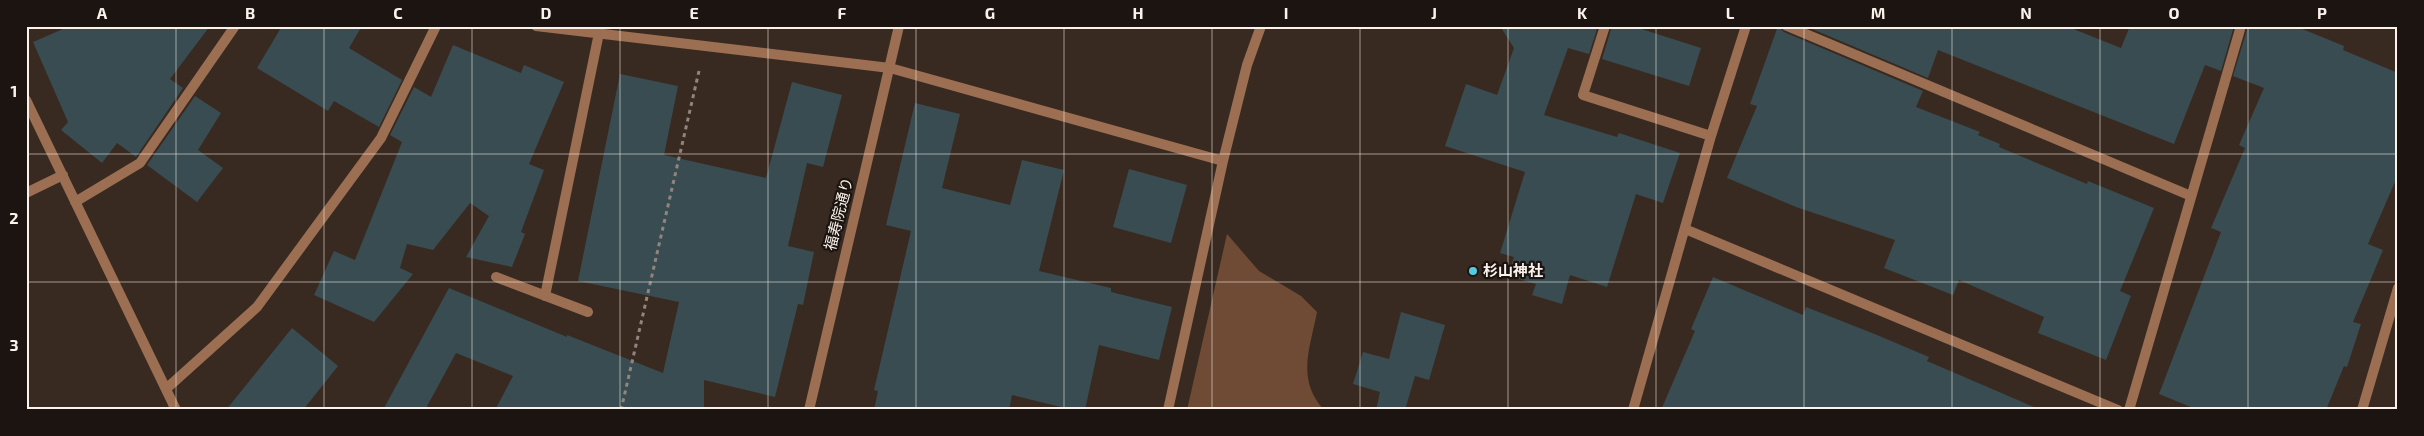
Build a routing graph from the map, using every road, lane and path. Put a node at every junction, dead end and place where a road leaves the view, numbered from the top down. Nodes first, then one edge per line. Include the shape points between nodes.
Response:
1 (235, 26) edge
2 (436, 26) edge
3 (536, 26) edge
4 (900, 26) edge
5 (1261, 26) edge
6 (1605, 26) edge
7 (1746, 26) edge
8 (1787, 26) edge
9 (2241, 26) edge
10 (599, 33) junction
11 (704, 46) junction
12 (890, 68) junction
13 (26, 100) edge
14 (1711, 136) junction
15 (1223, 161) junction
16 (62, 175) junction
17 (26, 193) edge
18 (2191, 196) junction
19 (75, 202) junction
20 (1685, 229) junction
21 (496, 277) dead end
22 (2398, 288) edge
23 (545, 296) junction
24 (588, 312) dead end
25 (166, 389) junction
26 (176, 410) edge
27 (621, 410) edge
28 (809, 410) edge
29 (1168, 410) edge
30 (1632, 410) edge
31 (2118, 410) edge
32 (2129, 410) edge
33 (2362, 410) edge

1 - 19 street via 140,164
2 - 25 street via 381,138 257,307
3 - 10 street
4 - 12 street, 福寿院通り
5 - 15 street via 1247,65
6 - 14 street via 1583,95
7 - 14 street
8 - 18 street
9 - 18 street
10 - 11 street
10 - 23 street
11 - 12 street
11 - 27 path
12 - 15 street
12 - 28 street, 福寿院通り
13 - 16 street
14 - 20 street
15 - 29 street
16 - 17 street
16 - 19 street
18 - 32 street
19 - 25 street
20 - 30 street
20 - 31 street
21 - 23 street
22 - 33 street
23 - 24 street
25 - 26 street

